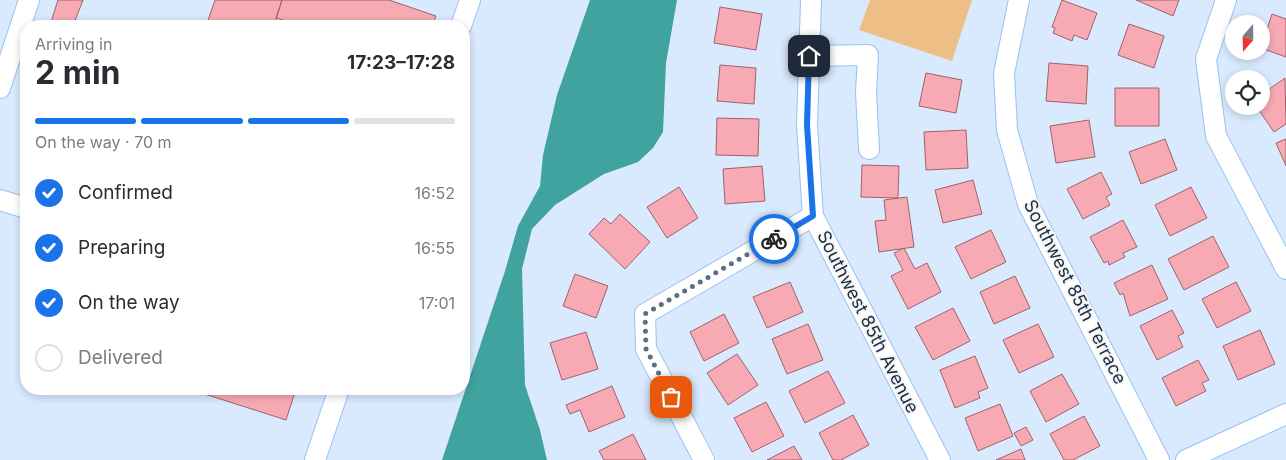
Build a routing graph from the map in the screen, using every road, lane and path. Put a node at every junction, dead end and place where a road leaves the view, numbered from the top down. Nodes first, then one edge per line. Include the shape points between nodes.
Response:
1 (29, 0) edge
2 (470, 0) edge
3 (811, 0) edge
4 (1019, 0) edge
5 (1226, 0) edge
6 (22, 20) edge
7 (463, 20) edge
8 (20, 27) edge
9 (809, 56) junction
10 (0, 88) edge
11 (869, 149) dead end
12 (0, 200) edge
13 (20, 206) edge
14 (813, 216) junction
15 (1286, 269) edge
16 (337, 395) edge
17 (1286, 414) edge
18 (315, 460) edge
19 (704, 460) edge
20 (940, 460) edge
21 (1160, 460) edge
22 (1186, 460) edge

1 - 6 street
2 - 7 street
3 - 9 street, Southwest 85th Avenue
4 - 21 street, Southwest 85th Terrace via 1004,73 1007,130 1028,204
5 - 15 street via 1206,59 1216,136
8 - 10 street
9 - 11 street via 868,55
9 - 14 street, Southwest 85th Avenue via 807,125
12 - 13 street
14 - 19 street via 645,314 646,349
14 - 20 street, Southwest 85th Avenue
16 - 18 street
17 - 22 street

